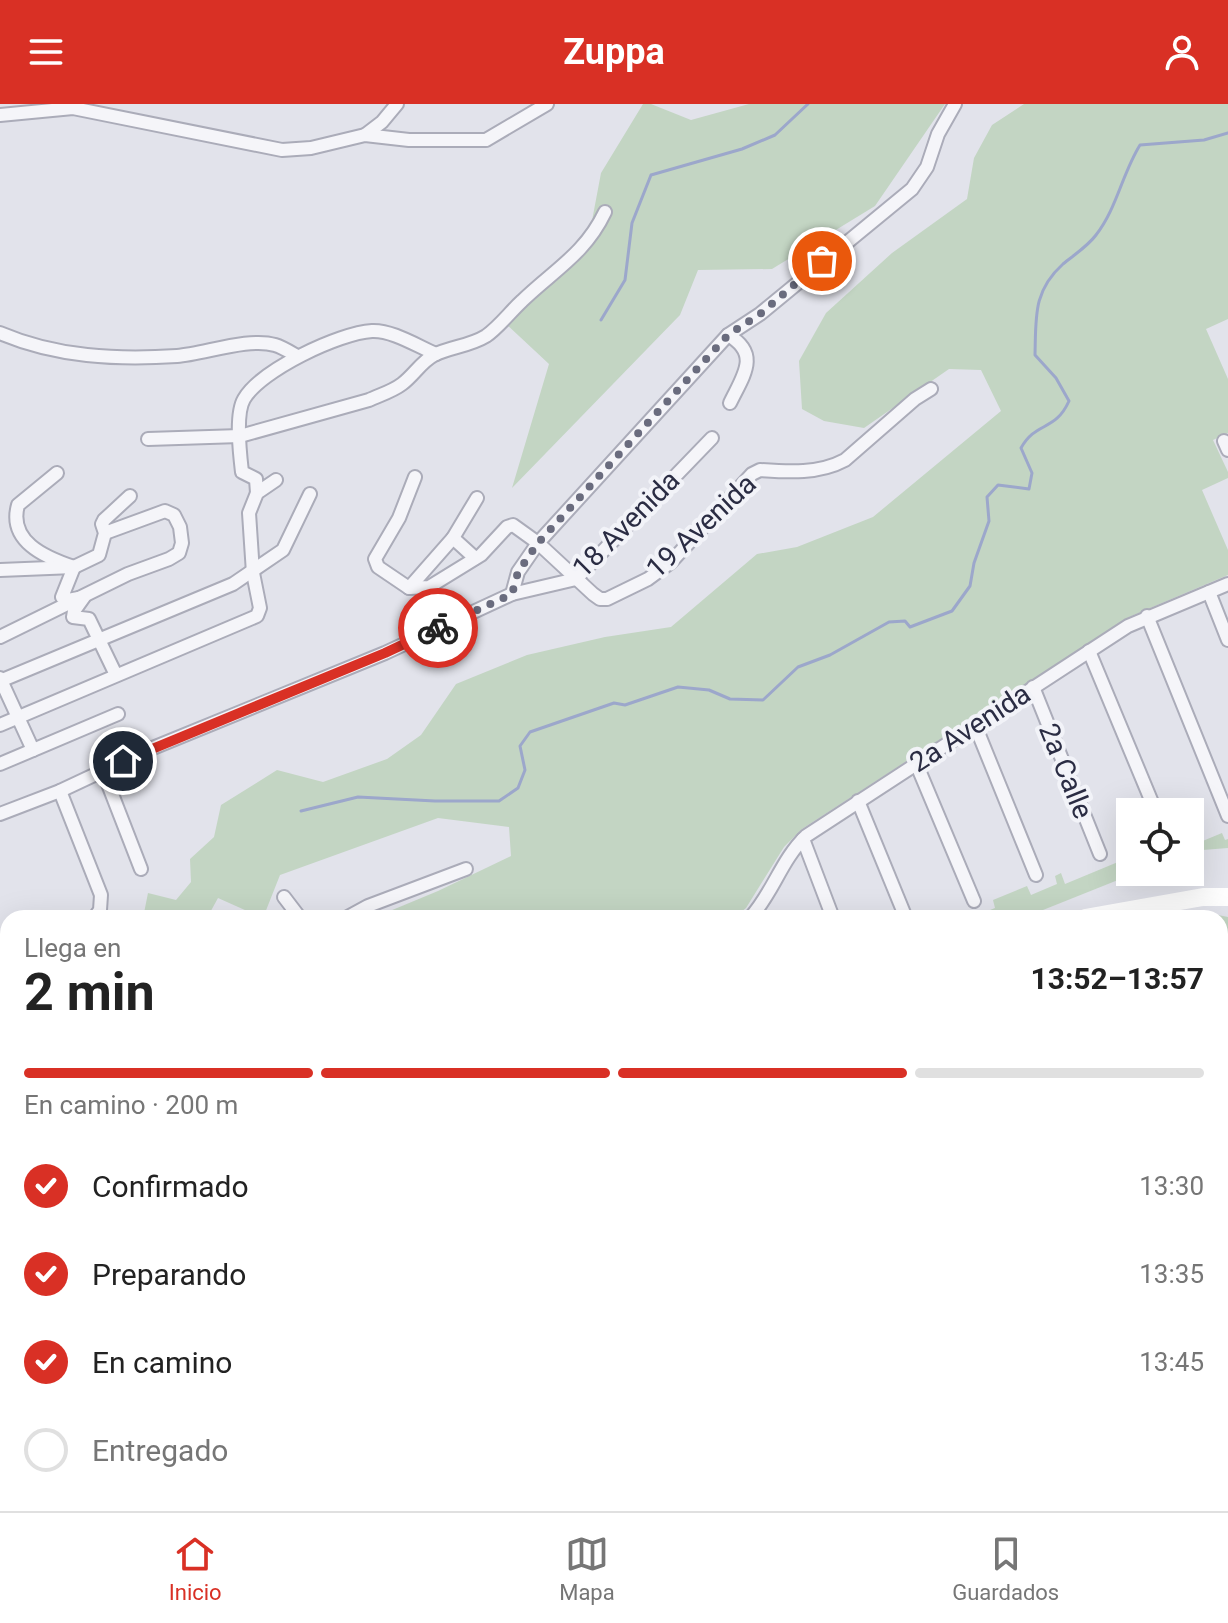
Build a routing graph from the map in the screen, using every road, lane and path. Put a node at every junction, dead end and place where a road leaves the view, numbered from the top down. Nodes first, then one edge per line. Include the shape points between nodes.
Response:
1 (397, 104) edge
2 (547, 104) edge
3 (955, 104) edge
4 (0, 115) edge
5 (365, 135) junction
6 (605, 212) dead end
7 (0, 333) edge
8 (728, 335) junction
9 (436, 354) junction
10 (297, 356) junction
11 (931, 389) dead end
12 (730, 403) dead end
13 (240, 436) junction
14 (712, 438) dead end
15 (148, 439) dead end
16 (57, 473) dead end
17 (415, 477) dead end
18 (276, 480) dead end
19 (257, 493) junction
20 (310, 494) dead end
21 (130, 496) dead end
22 (477, 498) dead end
23 (105, 533) junction
24 (453, 538) junction
25 (538, 543) junction
26 (475, 558) junction
27 (74, 567) junction
28 (0, 570) edge
29 (253, 573) junction
30 (576, 579) junction
31 (1228, 584) edge
32 (409, 588) junction
33 (1209, 592) junction
34 (512, 594) junction
35 (84, 597) junction
36 (1147, 616) junction
37 (0, 637) edge
38 (99, 640) junction
39 (1228, 640) edge
40 (1089, 651) junction
41 (116, 675) junction
42 (1, 680) edge
43 (1033, 687) junction
44 (118, 714) dead end
45 (19, 718) junction
46 (0, 725) edge
47 (975, 725) junction
48 (33, 750) junction
49 (916, 763) junction
50 (0, 764) edge
51 (103, 771) junction
52 (60, 791) junction
53 (1150, 798) edge
54 (858, 801) junction
55 (0, 814) edge
56 (1228, 816) edge
57 (803, 839) junction
58 (1100, 854) dead end
59 (141, 869) dead end
60 (466, 869) dead end
61 (1036, 875) dead end
62 (284, 897) dead end
63 (1228, 897) edge
64 (974, 901) dead end
65 (100, 910) edge
66 (294, 910) edge
67 (361, 910) edge
68 (759, 910) edge
69 (830, 910) edge
70 (903, 910) edge
71 (1130, 910) edge

1 - 5 street
2 - 5 street via 486,140
3 - 8 street via 912,189
4 - 5 street via 73,108 282,150
6 - 9 street via 573,259 487,336
7 - 10 street via 64,353 182,356 258,343 274,344
8 - 12 street via 740,342 748,360
8 - 25 street
9 - 10 street via 373,331
9 - 13 street via 403,384 369,400
10 - 13 street via 255,385 242,401
11 - 30 street, 19 Avenida via 834,466 752,474 671,562 648,579 607,599
13 - 15 street
13 - 19 street via 242,472 256,479
14 - 30 street, 18 Avenida
16 - 27 street via 18,505 15,523 30,546
17 - 32 street via 375,559 378,567
18 - 19 street
19 - 29 street via 249,513
20 - 29 street via 283,550
21 - 23 street via 107,516 102,524
22 - 24 street
23 - 27 street via 99,555
23 - 35 street via 165,511 174,515 182,543 169,559
24 - 26 street
24 - 32 street
25 - 26 street via 513,525
25 - 30 street
25 - 34 street via 518,572
26 - 32 street via 429,587
27 - 28 street
27 - 35 street via 62,597
29 - 38 street
29 - 41 street via 257,616
30 - 34 street, 18 Avenida
31 - 33 street, 2a Avenida
33 - 36 street, 2a Avenida
33 - 39 street
34 - 51 street, 18 Avenida
35 - 37 street
35 - 38 street via 73,617 89,619
36 - 40 street, 2a Avenida
36 - 56 street
38 - 41 street
38 - 42 street
40 - 43 street, 2a Avenida
40 - 53 street
41 - 45 street
42 - 45 street
43 - 47 street, 2a Avenida
43 - 58 street, 2a Calle
44 - 48 street
45 - 46 street
45 - 48 street
47 - 49 street, 2a Avenida
47 - 61 street
48 - 50 street
49 - 54 street, 2a Avenida
49 - 64 street
51 - 52 street, 18 Avenida
51 - 59 street
52 - 55 street, 18 Avenida
52 - 65 street via 101,895
54 - 57 street, 2a Avenida
54 - 70 street
57 - 68 street, 2a Avenida via 786,858
57 - 69 street
60 - 67 street
62 - 66 street
63 - 71 street

